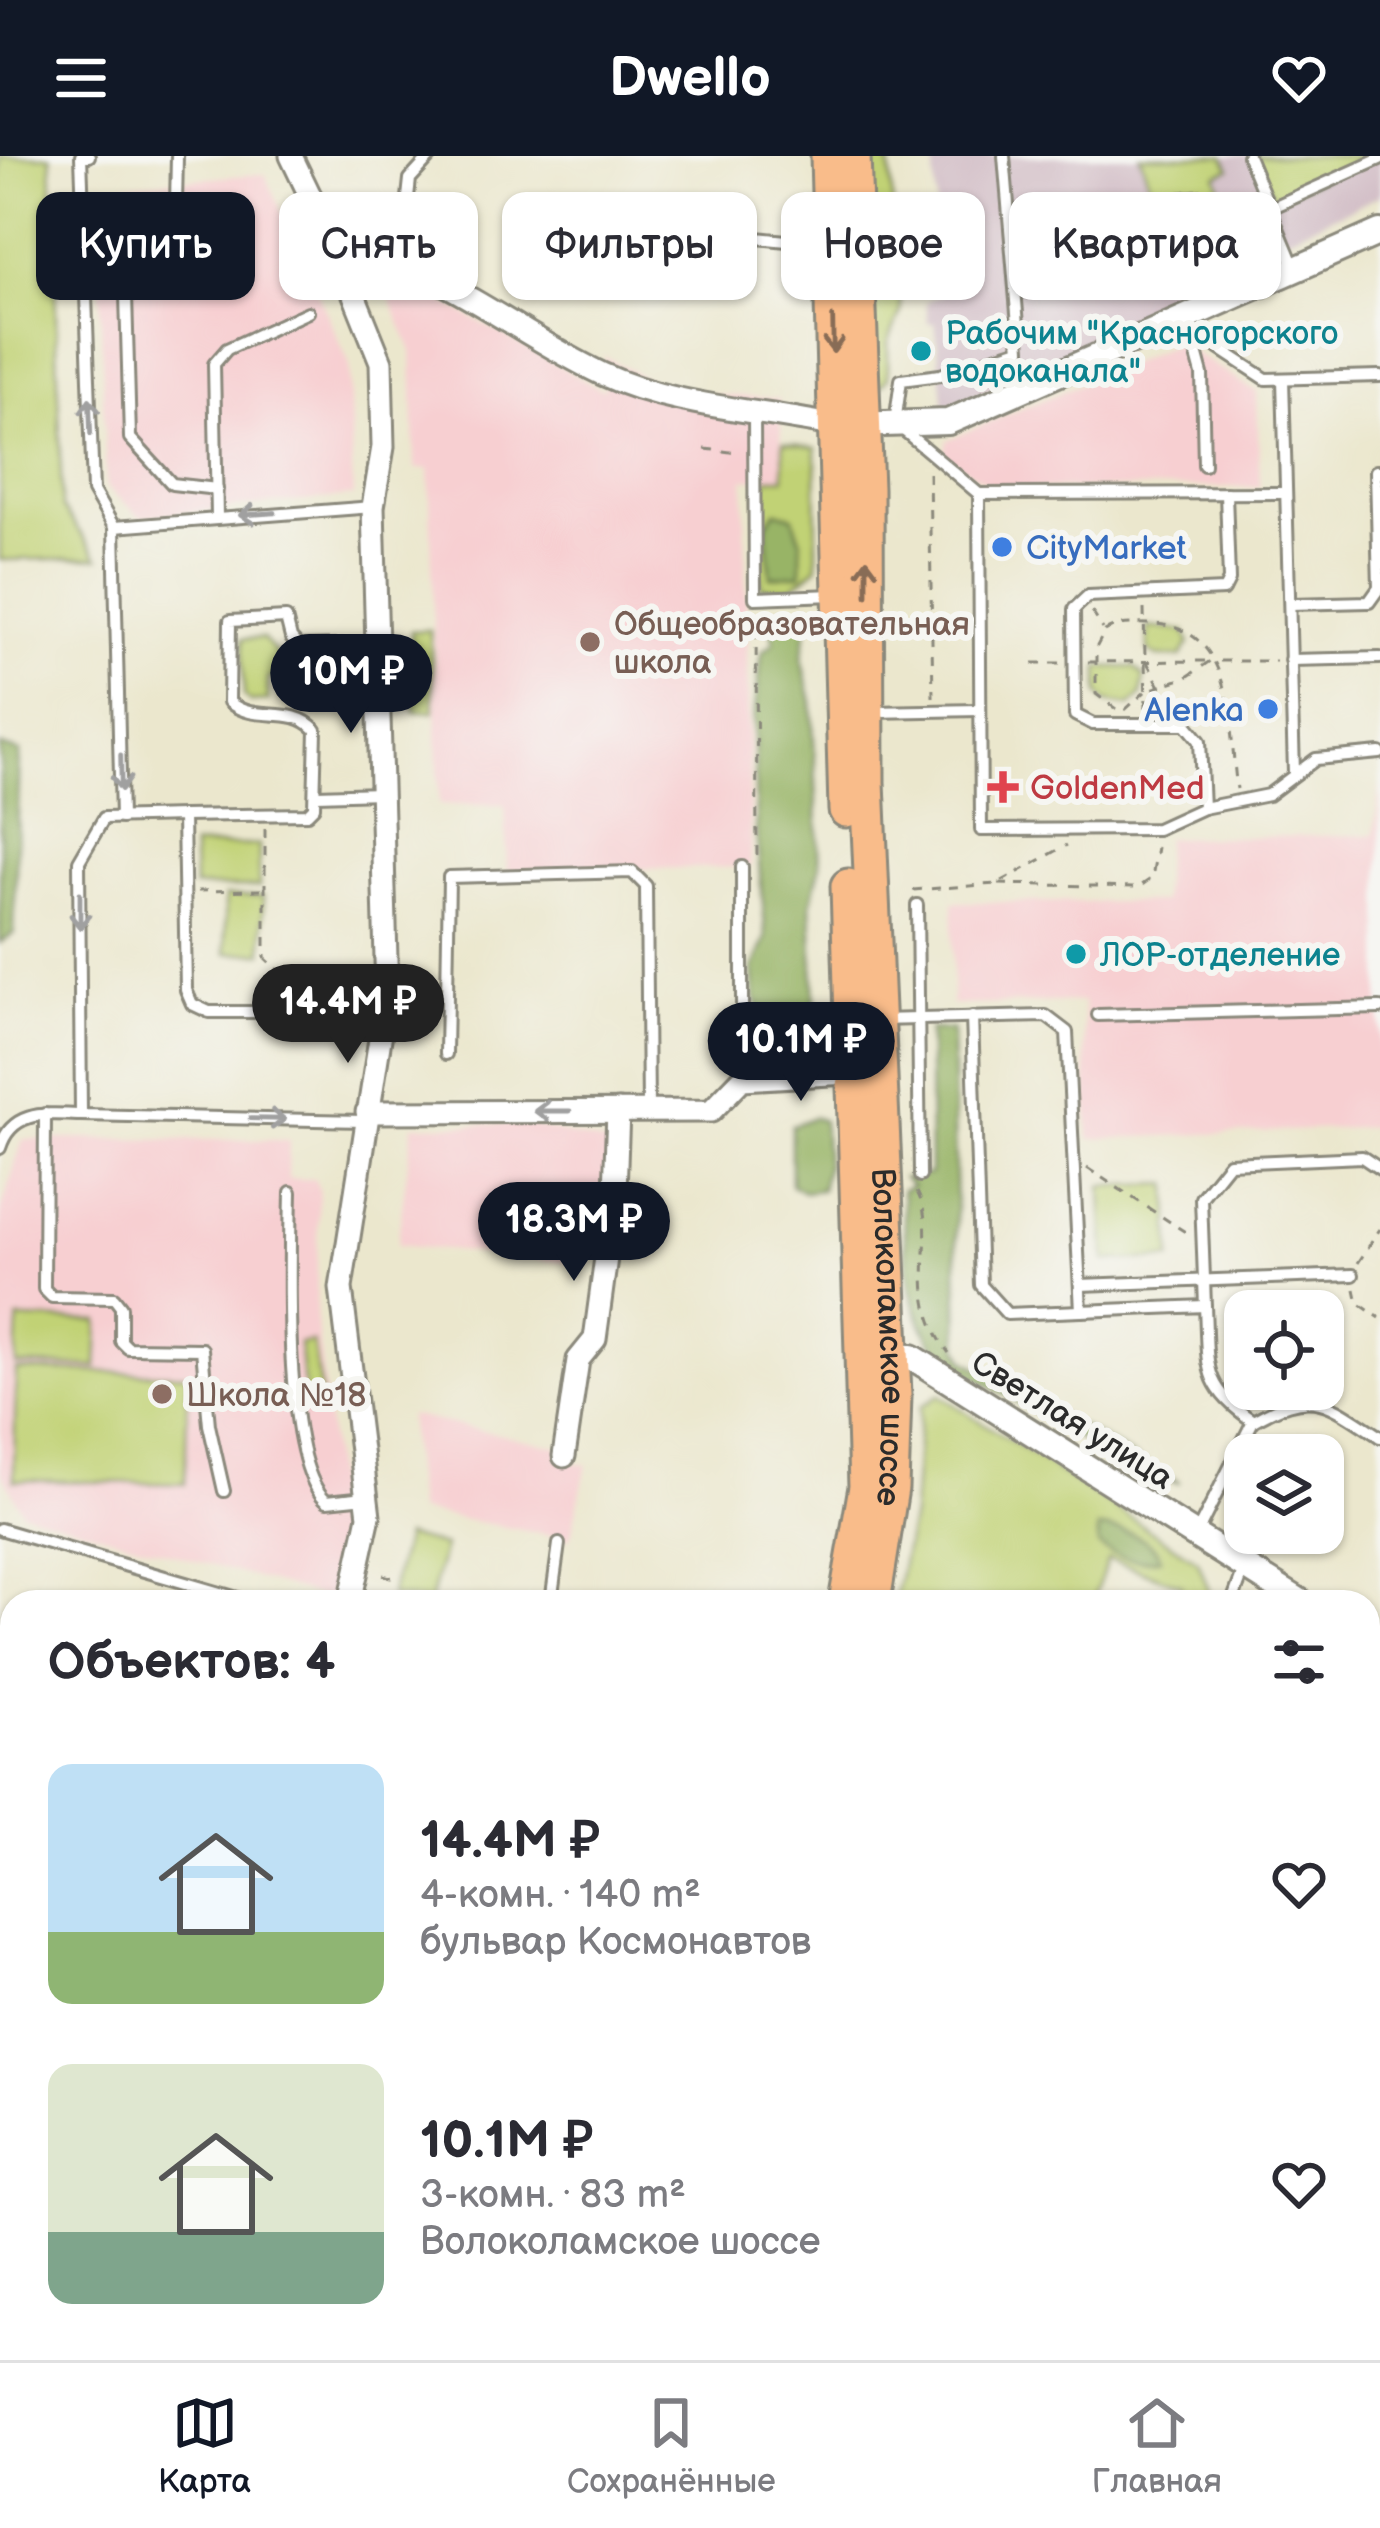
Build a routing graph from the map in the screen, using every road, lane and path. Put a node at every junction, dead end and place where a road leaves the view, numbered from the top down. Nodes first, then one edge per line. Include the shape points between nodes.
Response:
1 (84, 156) edge
2 (177, 156) edge
3 (291, 156) edge
4 (431, 156) edge
5 (828, 156) edge
6 (853, 156) edge
7 (1004, 156) edge
8 (1248, 156) edge
9 (1380, 159) edge
10 (308, 192) edge
11 (409, 192) edge
12 (829, 192) edge
13 (1264, 192) edge
14 (1281, 204) edge
15 (1009, 220) edge
16 (1380, 232) edge
17 (1281, 234) edge
18 (1295, 270) junction
19 (363, 300) edge
20 (469, 300) edge
21 (841, 300) edge
22 (1016, 300) edge
23 (308, 312) dead end
24 (1185, 327) junction
25 (1380, 376) edge
26 (1283, 379) junction
27 (754, 410) junction
28 (865, 424) junction
29 (923, 447) junction
30 (705, 449) dead end
31 (754, 455) junction
32 (1204, 465) dead end
33 (1380, 471) edge
34 (217, 489) junction
35 (1226, 493) junction
36 (1286, 493) junction
37 (979, 494) junction
38 (374, 507) junction
39 (218, 517) junction
40 (114, 527) junction
41 (839, 595) junction
42 (1144, 595) junction
43 (755, 598) junction
44 (1084, 600) junction
45 (1290, 604) junction
46 (1144, 624) junction
47 (1105, 631) junction
48 (377, 645) junction
49 (1380, 658) edge
50 (1290, 660) junction
51 (1210, 661) junction
52 (1219, 661) junction
53 (1034, 662) dead end
54 (1096, 662) junction
55 (1146, 662) junction
56 (1075, 663) junction
57 (1165, 687) junction
58 (1146, 691) junction
59 (980, 710) junction
60 (933, 711) junction
61 (868, 712) junction
62 (1146, 724) junction
63 (1178, 724) junction
64 (1380, 753) edge
65 (1294, 773) junction
66 (381, 793) junction
67 (317, 795) junction
68 (1239, 800) junction
69 (1203, 808) junction
70 (265, 815) junction
71 (182, 816) junction
72 (121, 818) junction
73 (1095, 829) junction
74 (1157, 829) junction
75 (757, 860) dead end
76 (742, 867) dead end
77 (997, 884) junction
78 (265, 890) junction
79 (184, 892) junction
80 (898, 898) dead end
81 (917, 905) dead end
82 (314, 975) dead end
83 (287, 980) junction
84 (1380, 1007) edge
85 (1098, 1015) dead end
86 (971, 1017) junction
87 (918, 1018) junction
88 (877, 1021) junction
89 (446, 1054) dead end
90 (867, 1072) junction
91 (742, 1079) junction
92 (618, 1111) junction
93 (648, 1111) junction
94 (45, 1114) junction
95 (82, 1115) junction
96 (366, 1117) junction
97 (0, 1148) edge
98 (1076, 1161) junction
99 (1380, 1169) edge
100 (920, 1176) dead end
101 (291, 1192) dead end
102 (1202, 1243) junction
103 (1353, 1275) dead end
104 (1202, 1279) junction
105 (1081, 1285) junction
106 (1205, 1306) junction
107 (1081, 1311) junction
108 (878, 1356) junction
109 (1253, 1421) junction
110 (1380, 1437) edge
111 (564, 1456) dead end
112 (224, 1491) dead end
113 (366, 1497) junction
114 (2, 1525) edge
115 (1196, 1535) junction
116 (560, 1544) dead end
117 (1245, 1567) junction
118 (383, 1575) dead end
119 (394, 1578) dead end
120 (212, 1590) edge
121 (353, 1590) edge
122 (553, 1590) edge
123 (848, 1590) edge
124 (876, 1590) edge
125 (1236, 1590) edge
126 (1276, 1590) edge

40 -> 1 lane via 93,491
2 - 34 lane via 175,254 136,276 126,295 130,437 172,484
3 - 10 street
4 - 11 lane
5 - 12 main road
6 - 28 main road
7 - 15 lane
8 - 13 lane
9 - 14 lane
16 - 18 street
17 - 18 lane
18 - 24 street
19 - 38 street via 381,362 383,447
20 - 27 street via 605,376
21 -> 28 main road
22 - 28 lane via 1020,349 902,380
23 - 34 lane via 227,349 214,364
24 - 26 lane via 1266,379
24 - 28 street via 947,422
24 - 32 lane via 1202,374
25 - 26 lane
26 - 36 lane
27 - 28 street
27 - 31 lane
28 - 29 lane
28 - 41 main road
61 -> 28 main road
29 - 37 lane
29 - 60 path
30 - 31 path
31 - 43 lane
33 - 45 lane via 1379,588 1369,602
34 - 39 lane
35 - 36 lane
35 - 37 lane
35 - 42 lane via 1224,590
36 - 45 lane
37 - 59 lane
38 -> 39 lane
38 - 48 street
39 - 40 lane
40 -> 72 lane
41 - 43 lane
41 - 90 main road
42 - 44 lane
42 - 46 path
43 - 75 path
44 - 47 path
44 - 56 lane via 1073,609
45 - 50 lane
46 - 47 path
46 - 52 path via 1186,629
46 - 55 path
47 - 54 path
48 - 66 street
48 - 67 lane via 299,646 286,618 230,621 229,702 311,725
49 - 50 lane
50 - 52 path
50 - 65 lane
51 - 52 path
51 - 55 path
51 - 57 path
52 - 68 path
53 - 56 path
54 - 55 path
54 - 56 path
54 - 58 path via 1096,694 1111,708 1134,706
55 - 57 path
55 - 58 path
56 - 62 lane via 1075,715 1093,724
57 - 58 path
57 - 63 path
58 - 62 path
59 - 60 lane
59 - 73 lane via 981,830
60 - 61 lane
61 - 88 main road
62 - 63 lane
63 - 69 lane via 1200,741
64 - 65 lane via 1337,753
65 - 68 lane via 1268,794
66 - 67 lane
66 - 96 street via 387,994
67 - 70 lane via 307,814
68 - 69 lane
69 - 74 lane
70 - 71 lane
70 - 78 path
71 - 72 lane
71 - 79 lane
72 -> 95 lane via 104,818 80,861
73 - 74 lane
73 - 77 path
74 - 77 path via 1157,863 1139,887
76 - 91 lane
77 - 80 path via 925,888
78 - 79 path
78 - 83 path via 265,958
79 - 83 lane via 192,1004 256,1012
81 - 87 lane
82 - 83 lane
84 - 85 lane
86 - 87 lane
86 - 98 lane via 1059,1021 1072,1066
86 - 107 lane via 981,1285 1007,1314
87 - 88 lane
87 - 100 lane
88 - 90 main road
89 - 93 lane via 449,878 632,872 646,886
90 - 91 street
90 - 108 main road, Волоколамское шоссе
91 - 93 street via 711,1111
92 - 93 street
92 -> 96 street
92 - 111 street via 595,1339 578,1360
94 - 95 lane
94 - 97 lane via 29,1114 5,1132
94 - 112 lane via 44,1288 52,1297 114,1298 128,1348 202,1348
95 -> 96 lane
96 - 113 street via 341,1302
98 - 102 path
98 - 105 lane
99 - 102 lane via 1361,1157 1229,1163 1201,1198
101 - 113 lane via 291,1365 317,1493 327,1501
102 - 104 lane
103 - 104 lane
104 - 105 lane
104 - 106 lane
105 - 107 lane
106 - 107 lane
106 - 109 lane via 1208,1365 1220,1399
108 - 115 street, Светлая улица via 912,1357
108 - 123 main road, Волоколамское шоссе
108 - 124 main road, Волоколамское шоссе via 892,1488
109 - 110 lane via 1288,1401 1311,1399
109 - 115 lane
113 - 121 street
114 - 120 lane
115 - 117 street, Светлая улица
116 - 122 lane
117 - 125 lane
117 - 126 street, Светлая улица
118 - 119 path

